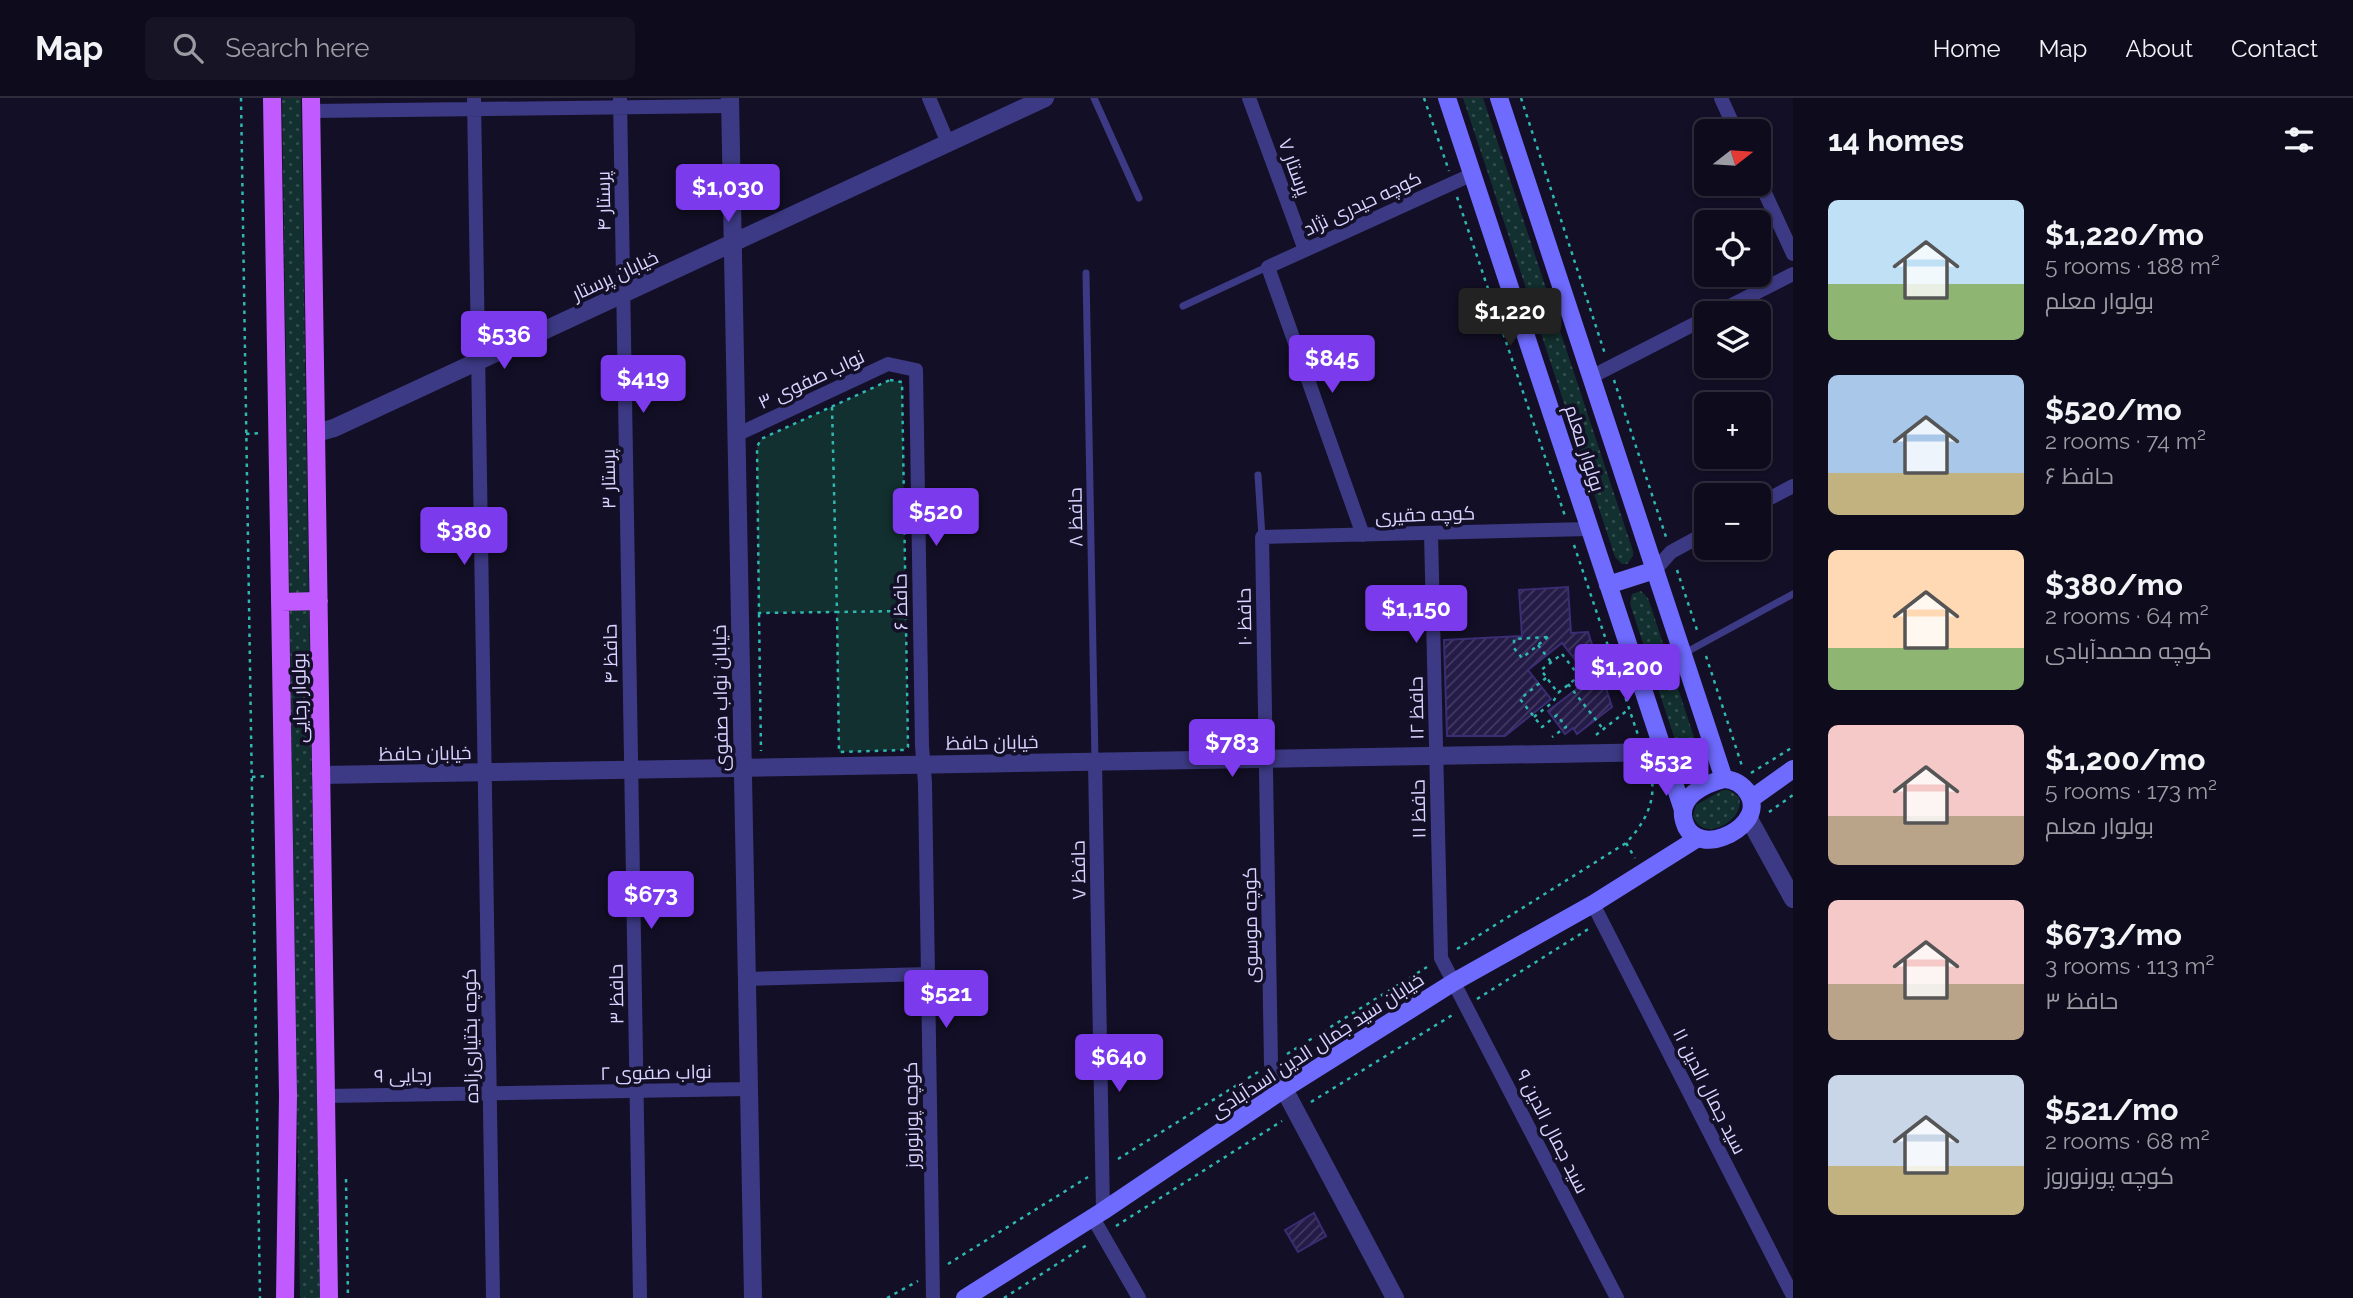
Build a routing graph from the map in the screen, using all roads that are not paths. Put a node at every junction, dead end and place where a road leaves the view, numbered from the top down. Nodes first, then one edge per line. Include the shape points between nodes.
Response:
1 (272, 98) edge
2 (929, 98) edge
3 (1045, 98) edge
4 (1094, 98) edge
5 (1249, 98) edge
6 (1447, 98) edge
7 (1499, 98) edge
8 (1721, 98) edge
9 (730, 102) edge
10 (621, 103) edge
11 (474, 104) edge
12 (311, 105) edge
13 (1731, 119) edge
14 (948, 143) junction
15 (1472, 174) junction
16 (1766, 196) edge
17 (1139, 198) dead end
18 (733, 243) junction
19 (1305, 250) junction
20 (1793, 254) edge
21 (1268, 267) junction
22 (1086, 273) dead end
23 (1793, 274) edge
24 (624, 294) junction
25 (1740, 301) edge
26 (1184, 306) dead end
27 (1694, 324) edge
28 (478, 362) junction
29 (902, 367) joint
30 (1591, 377) junction
31 (316, 433) junction
32 (736, 435) junction
33 (1258, 475) dead end
34 (1793, 486) edge
35 (1771, 498) edge
36 (1590, 529) junction
37 (1431, 533) junction
38 (1363, 535) junction
39 (628, 537) joint
40 (1262, 537) junction
41 (1694, 540) edge
42 (1655, 570) junction
43 (1608, 585) junction
44 (1793, 594) edge
45 (319, 601) junction
46 (280, 602) junction
47 (1682, 655) junction
48 (1664, 752) junction
49 (1436, 756) junction
50 (1267, 759) junction
51 (1095, 762) junction
52 (923, 764) junction
53 (742, 768) junction
54 (1793, 769) edge
55 (631, 770) junction
56 (485, 773) junction
57 (321, 775) junction
58 (1724, 779) junction
59 (1683, 810) junction
60 (1750, 813) junction
61 (1699, 838) junction
62 (1793, 899) edge
63 (1597, 912) junction
64 (928, 974) junction
65 (747, 979) junction
66 (1454, 982) junction
67 (1284, 1088) junction
68 (749, 1090) junction
69 (637, 1091) junction
70 (563, 1092) joint
71 (490, 1093) junction
72 (326, 1096) junction
73 (1098, 1215) junction
74 (977, 1295) edge
75 (1793, 1296) edge
76 (285, 1298) edge
77 (329, 1298) edge
78 (493, 1298) edge
79 (640, 1298) edge
80 (753, 1298) edge
81 (933, 1298) edge
82 (1139, 1298) edge
83 (1395, 1298) edge
84 (1617, 1298) edge

1 - 46 main road, بولوار رجایی
2 - 14 street
3 - 14 street, خیابان پرستار
4 - 17 lane
5 - 19 street, پرستار ۷
6 - 15 main road, بولوار معلم
7 - 30 main road, بولوار معلم
8 - 13 street
9 - 10 street
9 - 18 street, خیابان نواب صفوی
10 - 11 street via 547,108
10 - 24 street, پرستار ۴
11 - 12 street
11 - 28 street, کوچه بختیاری‌زاده
12 - 31 main road, بولوار رجایی
14 - 18 street, خیابان پرستار
15 - 19 street, کوچه حیدری نژاد
15 - 36 main road, بولوار معلم
16 - 20 street
18 - 24 street, خیابان پرستار
18 - 32 street, خیابان نواب صفوی
19 - 21 street, کوچه حیدری نژاد
21 - 26 lane
21 - 38 street
22 - 51 lane, حافظ ۸
23 - 25 street
24 - 28 street, خیابان پرستار
24 - 39 street, پرستار ۳
27 - 30 street
28 - 31 street, خیابان پرستار
28 - 56 street, کوچه بختیاری‌زاده
29 - 32 street, نواب صفوی ۳ via 888,364
29 - 52 street, حافظ ۶ via 916,369 913,611
30 - 42 main road, بولوار معلم
31 - 45 main road, بولوار رجایی
32 - 53 street, خیابان نواب صفوی
33 - 40 lane, حافظ ۱۰
34 - 35 street
36 - 37 street, کوچه حقیری
36 - 43 main road, بولوار معلم
37 - 38 street, کوچه حقیری
37 - 49 street, حافظ ۱۲
38 - 40 street, کوچه حقیری
39 - 55 street, حافظ ۴
40 - 50 street, حافظ ۱۰
41 - 42 street via 1671,552
42 - 43 main road
42 - 47 main road, بولوار معلم
43 - 48 main road, بولوار معلم
44 - 47 lane
45 - 46 main road
45 - 57 main road, بولوار رجایی
46 - 76 main road, بولوار رجایی via 288,1096
47 - 58 main road, بولوار معلم
48 - 49 street, خیابان حافظ
48 - 59 main road, بولوار معلم
49 - 50 street, خیابان حافظ
49 - 66 street, حافظ ۱۱ via 1441,958
50 - 51 street, خیابان حافظ
50 - 67 street, کوچه موسوی via 1271,1064
51 - 52 street, خیابان حافظ
51 - 73 street, حافظ ۷
52 - 53 street, خیابان حافظ
52 - 64 street, کوچه پورنوروز
53 - 55 street, خیابان حافظ
53 - 65 street, خیابان نواب صفوی
54 - 60 main road
55 - 56 street, خیابان حافظ
55 - 69 street, حافظ ۳
56 - 57 street, خیابان حافظ
56 - 71 street, کوچه بختیاری‌زاده
57 - 72 main road, بولوار رجایی
58 - 59 main road via 1688,797
58 - 60 main road via 1742,784 1748,792
59 - 61 main road via 1685,827
60 - 61 main road via 1739,827 1720,838
60 - 62 street
61 - 63 main road, خیابان سید جمال الدین اسدآبادی
63 - 66 main road, خیابان سید جمال الدین اسدآبادی
63 - 75 street, سید جمال الدین ۱۱
64 - 65 street
64 - 81 street, کوچه پورنوروز
65 - 68 street, خیابان نواب صفوی
66 - 67 main road, خیابان سید جمال الدین اسدآبادی
66 - 84 street, سید جمال الدین ۹
67 - 73 main road, خیابان سید جمال الدین اسدآبادی
67 - 83 street
68 - 69 street, نواب صفوی ۲
68 - 80 street, خیابان نواب صفوی
69 - 70 street, نواب صفوی ۲
69 - 79 street, حافظ ۳
70 - 71 street, رجایی ۹
71 - 72 street, رجایی ۹
71 - 78 street, کوچه بختیاری‌زاده
72 - 77 main road, بولوار رجایی
73 - 74 main road, خیابان سید جمال الدین اسدآبادی
73 - 82 street via 1103,1235

